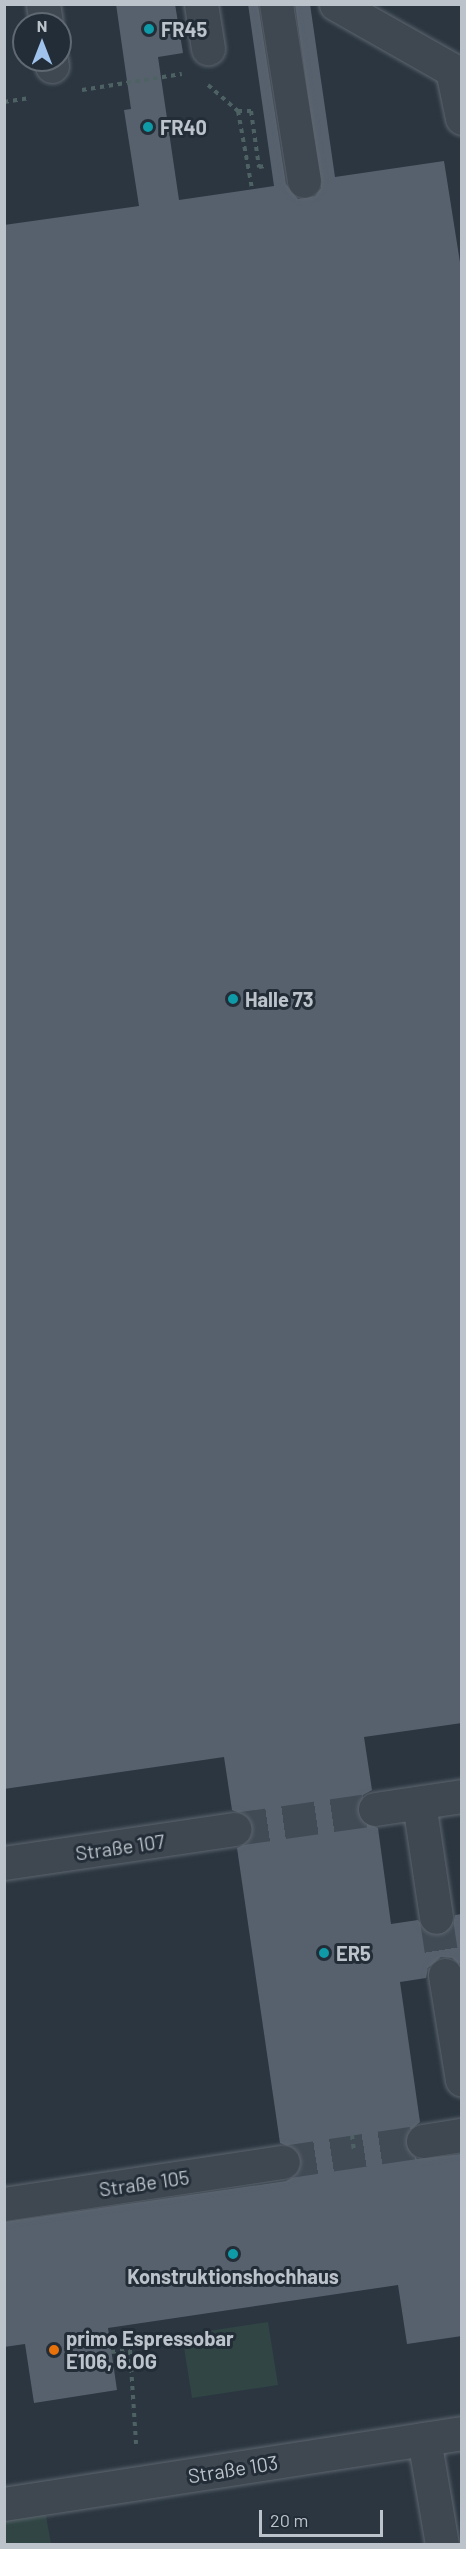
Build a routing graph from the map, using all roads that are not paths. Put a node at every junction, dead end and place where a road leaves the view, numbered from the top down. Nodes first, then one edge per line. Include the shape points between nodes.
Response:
1 (201, 4) edge
2 (276, 4) edge
3 (336, 4) edge
4 (195, 62) road end
5 (462, 118) edge
6 (304, 181) dead end
7 (462, 1796) edge
8 (418, 1803) junction
9 (375, 1809) tunnel mouth
10 (235, 1829) tunnel mouth
11 (4, 1863) edge
12 (436, 1917) tunnel mouth
13 (445, 1975) tunnel mouth
14 (462, 2080) edge
15 (462, 2136) edge
16 (423, 2141) tunnel mouth
17 (283, 2162) tunnel mouth
18 (4, 2204) edge
19 (462, 2433) edge
20 (424, 2439) junction
21 (4, 2504) edge
22 (442, 2544) edge

1 - 4 street
2 - 6 street
3 - 5 street via 452,70
7 - 8 street
8 - 9 street
8 - 12 street
10 - 11 street, Straße 107
13 - 14 street
15 - 16 street
17 - 18 street, Straße 105
19 - 20 street, Straße 103
20 - 21 street, Straße 103
20 - 22 street

